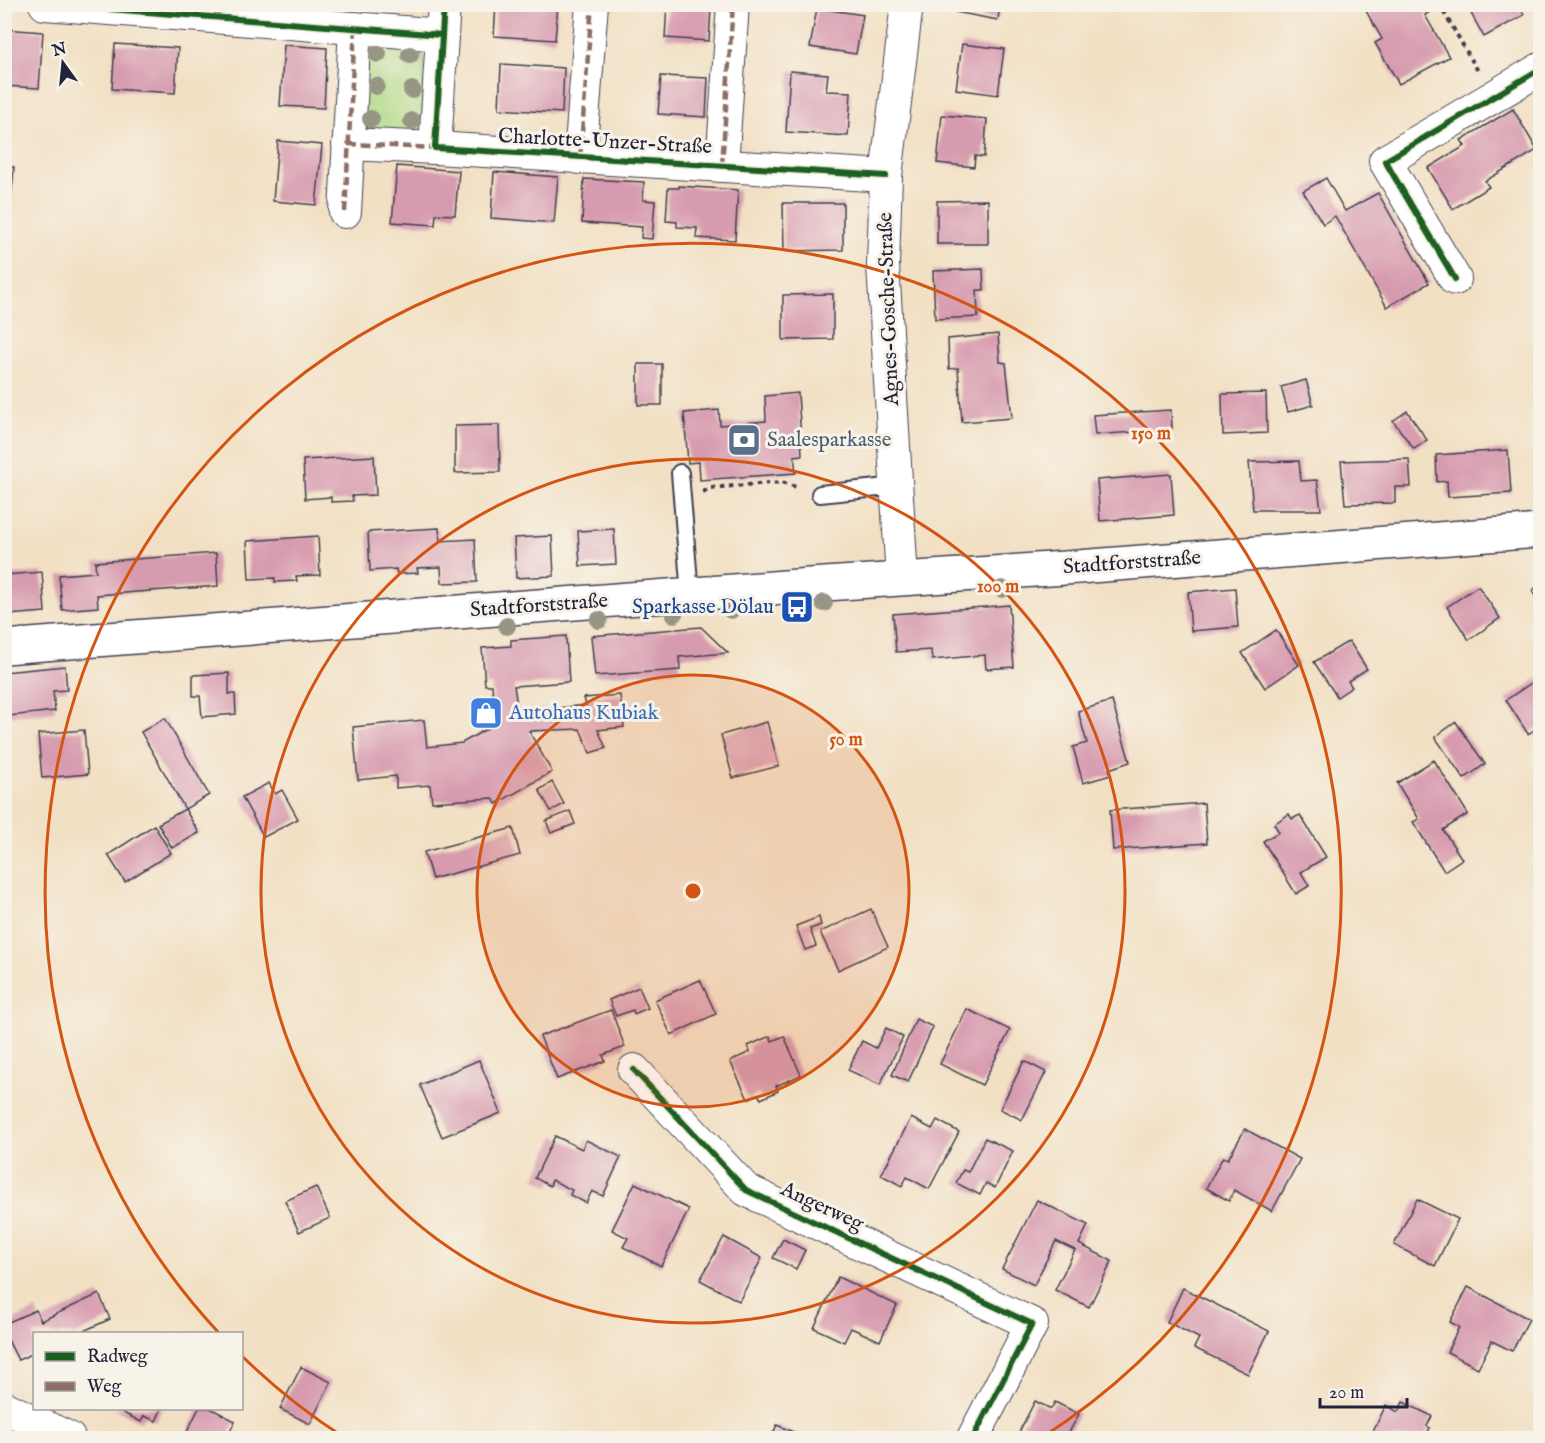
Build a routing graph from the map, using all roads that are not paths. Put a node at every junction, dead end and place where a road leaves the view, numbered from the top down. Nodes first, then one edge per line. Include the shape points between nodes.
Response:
1 (45, 4) edge
2 (592, 4) edge
3 (733, 4) edge
4 (907, 4) edge
5 (443, 20) edge
6 (355, 28) junction
7 (1540, 70) edge
8 (348, 144) junction
9 (435, 148) junction
10 (580, 158) junction
11 (722, 166) junction
12 (886, 177) junction
13 (345, 212) dead end
14 (1455, 279) dead end
15 (680, 473) dead end
16 (897, 486) junction
17 (820, 494) road end
18 (1540, 531) edge
19 (902, 579) junction
20 (690, 594) junction
21 (4, 647) edge
22 (634, 1070) dead end
23 (4, 1407) edge
24 (69, 1438) edge
25 (973, 1438) edge

1 - 6 street
2 - 10 street, Charlotte-Unzer-Straße
3 - 11 street, Charlotte-Unzer-Straße
4 - 12 street, Agnes-Gosche-Straße
5 - 6 street
5 - 9 street
6 - 8 street
7 - 14 street via 1385,161
8 - 9 street, Charlotte-Unzer-Straße
8 - 13 street
9 - 10 street, Charlotte-Unzer-Straße
10 - 11 street, Charlotte-Unzer-Straße
11 - 12 street, Charlotte-Unzer-Straße
12 - 16 street, Agnes-Gosche-Straße via 883,265
15 - 20 lane
16 - 17 lane
16 - 19 street, Agnes-Gosche-Straße
18 - 19 main road, Stadtforststraße
19 - 20 main road, Stadtforststraße
20 - 21 main road, Stadtforststraße
22 - 25 street, Angerweg via 746,1190 1032,1324
23 - 24 street

